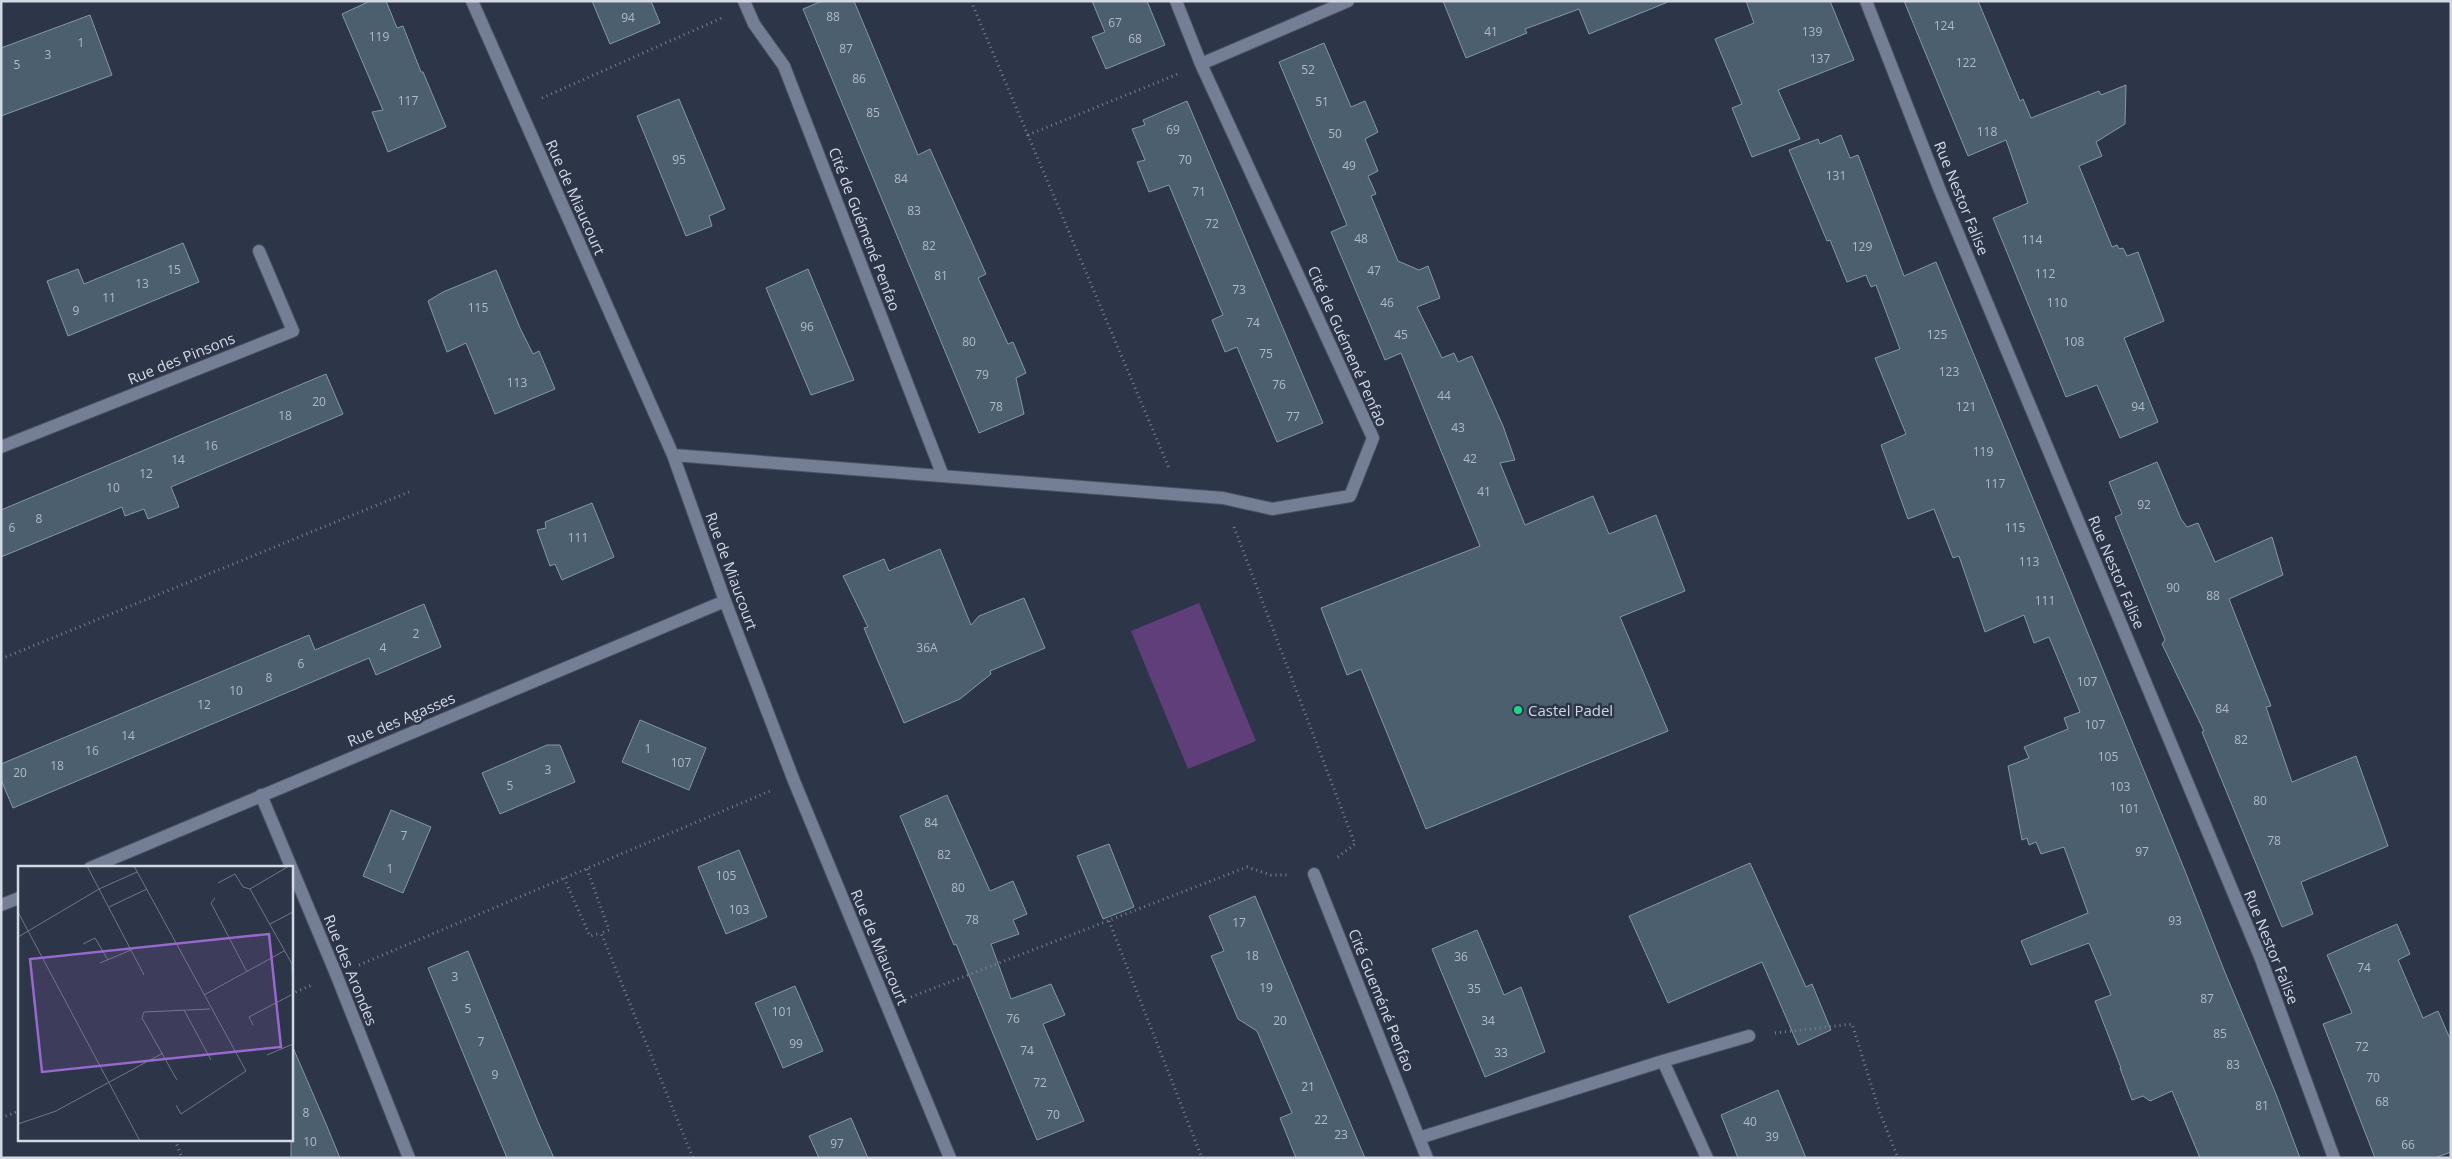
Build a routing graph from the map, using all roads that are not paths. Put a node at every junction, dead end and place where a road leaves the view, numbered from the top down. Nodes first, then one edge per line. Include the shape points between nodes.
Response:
1 (472, 1) edge
2 (1176, 1) edge
3 (1348, 1) edge
4 (1866, 1) edge
5 (745, 4) edge
6 (1201, 64) junction
7 (259, 251) dead end
8 (1, 446) edge
9 (673, 455) junction
10 (943, 476) junction
11 (725, 601) junction
12 (261, 795) junction
13 (95, 866) edge
14 (291, 866) edge
15 (292, 869) edge
16 (1314, 874) road end
17 (18, 898) edge
18 (1, 906) edge
19 (1749, 1036) road end
20 (1664, 1060) junction
21 (1419, 1138) junction
22 (409, 1158) edge
23 (950, 1158) edge
24 (1427, 1158) edge
25 (1707, 1158) edge
26 (2334, 1158) edge

1 - 9 street, Rue de Miaucourt
2 - 6 street, Cité de Guémené Penfao
3 - 6 street
4 - 26 street, Rue Nestor Falise via 1943,198 2261,959
5 - 10 street, Cité de Guémené Penfao via 754,24 784,66
6 - 10 street, Cité de Guémené Penfao via 1373,438 1350,496 1272,509 1223,498
7 - 8 street, Rue des Pinsons via 293,331
9 - 10 street, Cité de Guémené Penfao
9 - 11 street, Rue de Miaucourt
11 - 12 street, Rue des Agasses
11 - 23 street, Rue de Miaucourt via 794,782
12 - 13 street, Rue des Agasses
12 - 14 street, Rue des Arondes
15 - 22 street, Rue des Arondes
16 - 21 street, Cité Gueméné Penfao
17 - 18 street
19 - 20 street
20 - 21 street
20 - 25 street
21 - 24 street, Cité Gueméné Penfao

